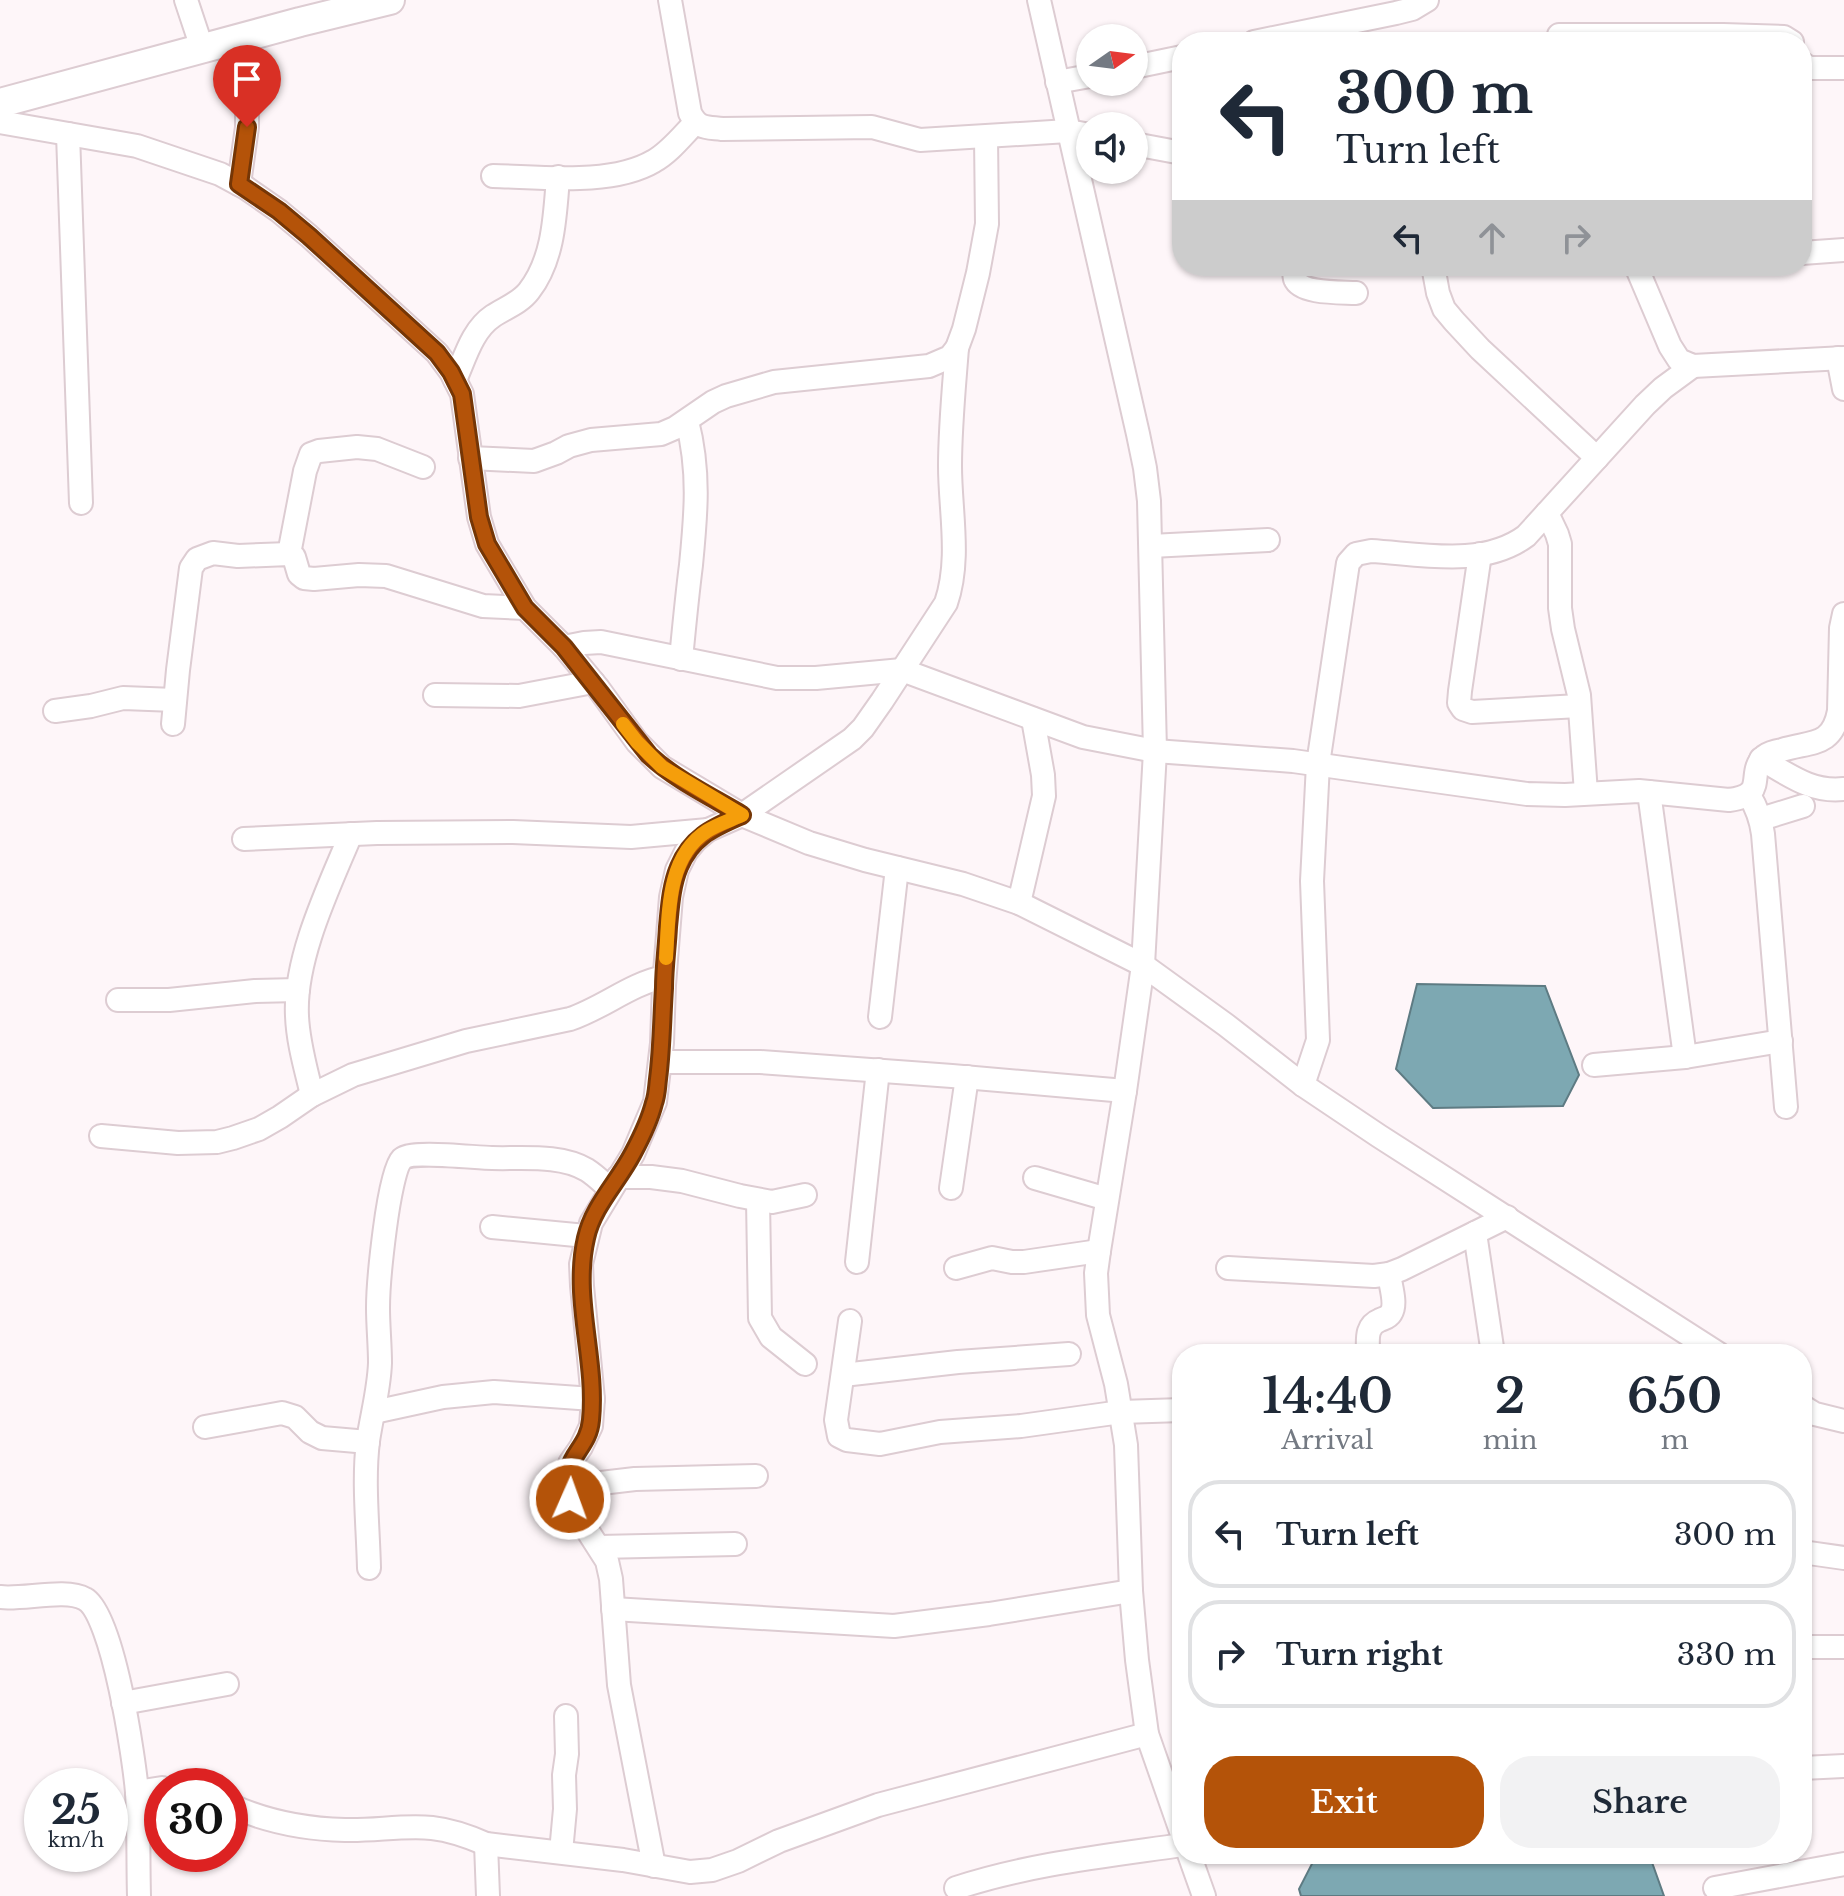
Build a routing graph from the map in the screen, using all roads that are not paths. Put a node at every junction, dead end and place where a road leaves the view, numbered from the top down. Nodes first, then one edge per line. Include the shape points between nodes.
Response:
1 (186, 0) edge
2 (390, 0) edge
3 (670, 0) edge
4 (1039, 0) edge
5 (1427, 0) edge
6 (1303, 32) edge
7 (231, 41) junction
8 (202, 48) junction
9 (1172, 59) edge
10 (1148, 64) edge
11 (1812, 68) edge
12 (1844, 68) edge
13 (1076, 79) edge
14 (1057, 82) junction
15 (0, 103) edge
16 (0, 122) edge
17 (695, 123) junction
18 (1076, 126) edge
19 (1076, 133) edge
20 (68, 134) junction
21 (986, 137) junction
22 (1148, 147) edge
23 (1172, 151) edge
24 (493, 176) dead end
25 (558, 177) junction
26 (239, 184) junction
27 (1089, 184) edge
28 (1844, 250) edge
29 (1812, 252) edge
30 (1294, 276) edge
31 (1435, 276) edge
32 (1640, 276) edge
33 (1356, 293) dead end
34 (957, 348) junction
35 (1841, 358) edge
36 (1693, 366) junction
37 (455, 380) junction
38 (1844, 389) edge
39 (687, 421) junction
40 (470, 458) junction
41 (1597, 458) junction
42 (423, 467) dead end
43 (81, 503) dead end
44 (1547, 513) junction
45 (1268, 540) dead end
46 (1151, 546) junction
47 (289, 554) junction
48 (1480, 554) junction
49 (525, 608) junction
50 (1844, 614) edge
51 (564, 647) junction
52 (681, 659) junction
53 (902, 670) junction
54 (593, 682) junction
55 (435, 695) dead end
56 (175, 700) junction
57 (1579, 706) junction
58 (55, 711) dead end
59 (1033, 719) junction
60 (173, 724) dead end
61 (1155, 751) junction
62 (1761, 759) junction
63 (1318, 764) junction
64 (1844, 789) edge
65 (1649, 792) junction
66 (1586, 793) junction
67 (1749, 795) junction
68 (1803, 806) dead end
69 (742, 815) junction
70 (1761, 819) junction
71 (708, 830) junction
72 (351, 834) junction
73 (244, 839) dead end
74 (897, 868) junction
75 (1019, 903) junction
76 (1143, 965) junction
77 (664, 977) junction
78 (298, 990) junction
79 (118, 1000) dead end
80 (880, 1017) dead end
81 (1781, 1041) junction
82 (1685, 1057) junction
83 (660, 1062) junction
84 (1594, 1065) dead end
85 (878, 1070) junction
86 (967, 1077) junction
87 (1303, 1085) junction
88 (1125, 1091) junction
89 (312, 1095) junction
90 (1786, 1107) dead end
91 (101, 1136) dead end
92 (1035, 1178) dead end
93 (614, 1183) junction
94 (951, 1188) dead end
95 (805, 1195) dead end
96 (1107, 1199) junction
97 (758, 1200) junction
98 (1507, 1217) junction
99 (492, 1227) dead end
100 (1475, 1233) junction
101 (586, 1236) junction
102 (1099, 1251) junction
103 (857, 1262) dead end
104 (956, 1268) dead end
105 (1228, 1268) dead end
106 (1389, 1274) junction
107 (850, 1321) dead end
108 (1368, 1344) edge
109 (1492, 1344) edge
110 (1704, 1344) edge
111 (1069, 1354) dead end
112 (805, 1364) dead end
113 (843, 1375) junction
114 (593, 1399) junction
115 (1172, 1410) edge
116 (374, 1412) junction
117 (1121, 1412) junction
118 (1812, 1412) edge
119 (1844, 1421) edge
120 (205, 1427) dead end
121 (368, 1442) junction
122 (756, 1476) dead end
123 (567, 1487) junction
124 (735, 1544) dead end
125 (599, 1547) junction
126 (1812, 1553) edge
127 (1844, 1558) edge
128 (369, 1568) dead end
129 (1131, 1591) junction
130 (0, 1597) edge
131 (613, 1609) junction
132 (1812, 1647) edge
133 (1844, 1647) edge
134 (227, 1684) dead end
135 (123, 1703) junction
136 (566, 1716) dead end
137 (1147, 1734) junction
138 (1844, 1766) edge
139 (1812, 1768) edge
140 (144, 1791) edge
141 (137, 1792) junction
142 (1172, 1805) edge
143 (248, 1813) edge
144 (486, 1844) junction
145 (1172, 1847) edge
146 (561, 1852) junction
147 (1193, 1864) edge
148 (1844, 1864) edge
149 (654, 1866) junction
150 (956, 1888) dead end
151 (1715, 1888) dead end
152 (139, 1896) edge
153 (488, 1896) edge
154 (1204, 1896) edge

1 - 8 street
2 - 7 main road
3 - 17 street
4 - 14 street
5 - 6 street via 1412,9
7 - 8 main road
7 - 26 street via 247,111
8 - 15 main road
9 - 10 street
11 - 12 street
13 - 14 street
14 - 18 street
16 - 20 street
17 - 21 street via 722,129 872,127 920,140
17 - 25 street via 665,154 632,171 609,177
19 - 21 street
20 - 26 street via 137,146
20 - 43 street
21 - 34 street via 987,224
22 - 23 street
24 - 25 street
25 - 37 street via 554,230 541,272 521,299 481,326
26 - 37 street via 309,236 437,353
27 - 46 street via 1145,468
28 - 29 street
30 - 33 street via 1309,290
31 - 41 street via 1444,309 1454,321
32 - 36 street via 1670,346 1679,360
34 - 39 street via 929,366 774,382 726,396
34 - 53 street via 950,441 952,585
35 - 36 street
35 - 38 street
36 - 41 street via 1645,405
37 - 40 street via 462,394
39 - 40 street via 661,434 591,440 534,461
39 - 52 street via 697,490
40 - 49 street via 487,544
41 - 44 street
42 - 47 street via 377,449 311,454
44 - 48 street via 1513,546
44 - 57 street via 1560,544 1560,608
45 - 46 street
46 - 61 street
47 - 49 street via 304,578 386,576 483,606
47 - 56 street via 213,553 197,559 191,568
48 - 57 street via 1459,703 1472,712
48 - 63 street via 1371,551 1356,554 1348,563
49 - 51 street
50 - 62 street via 1839,711 1830,735
51 - 52 street via 601,642
51 - 54 street
52 - 53 street via 777,678
53 - 59 street
53 - 69 street via 852,739
54 - 55 street via 519,696
54 - 69 street via 662,767
56 - 58 street via 123,698
56 - 60 street
57 - 66 street
59 - 61 street via 1083,737
59 - 75 street via 1044,796
61 - 63 street
61 - 76 street
62 - 64 street via 1809,786
62 - 67 street
63 - 66 street via 1527,794
63 - 87 street via 1312,881 1318,1040
65 - 66 street
65 - 67 street via 1729,800
65 - 82 street
67 - 70 street
68 - 70 street
69 - 71 street
69 - 74 street via 809,843
70 - 81 street
71 - 72 street via 631,837
71 - 77 street via 677,870
72 - 73 street
72 - 78 street via 319,912
74 - 75 street
74 - 80 street
75 - 76 street
76 - 87 street
76 - 88 street
77 - 83 street
77 - 89 street via 570,1019 466,1041 353,1075
78 - 79 street
78 - 89 street via 299,1035
81 - 82 street
81 - 90 street
82 - 84 street
83 - 85 street
83 - 93 street via 655,1102
85 - 86 street
85 - 103 street
86 - 88 street
86 - 94 street
87 - 98 street
88 - 96 street
89 - 91 street via 259,1129 217,1142
92 - 96 street
93 - 97 street via 651,1177
93 - 101 street
93 - 116 street via 570,1162 547,1159 416,1154 400,1161 383,1242
95 - 97 street
96 - 102 street
97 - 112 street via 760,1318 771,1337
98 - 100 street
98 - 110 street
99 - 101 street
100 - 106 street
100 - 109 street
101 - 114 street via 581,1264
102 - 104 street via 1024,1262 992,1258
102 - 117 street via 1098,1315
105 - 106 street
106 - 108 street via 1394,1306 1387,1317 1370,1325
107 - 113 street
111 - 113 street
113 - 117 street via 839,1436 864,1443
114 - 116 street via 494,1392
114 - 123 street via 591,1426 570,1463
115 - 117 street
116 - 121 street
117 - 129 street
118 - 119 street
120 - 121 street via 282,1413 295,1417 315,1436
121 - 128 street
122 - 123 street via 635,1479
123 - 125 street via 575,1511
124 - 125 street
125 - 131 street via 607,1561
126 - 127 street
129 - 131 street via 894,1626
129 - 137 street
130 - 135 street via 70,1595 94,1606
131 - 149 street via 619,1685
132 - 133 street
134 - 135 street
135 - 141 street
136 - 146 street
137 - 142 street
137 - 149 street via 878,1805 712,1870
138 - 139 street
140 - 141 street
141 - 152 street
143 - 144 street via 296,1827 433,1828
144 - 146 street
144 - 153 street
145 - 150 street via 1025,1869
146 - 149 street
147 - 154 street
148 - 151 street

